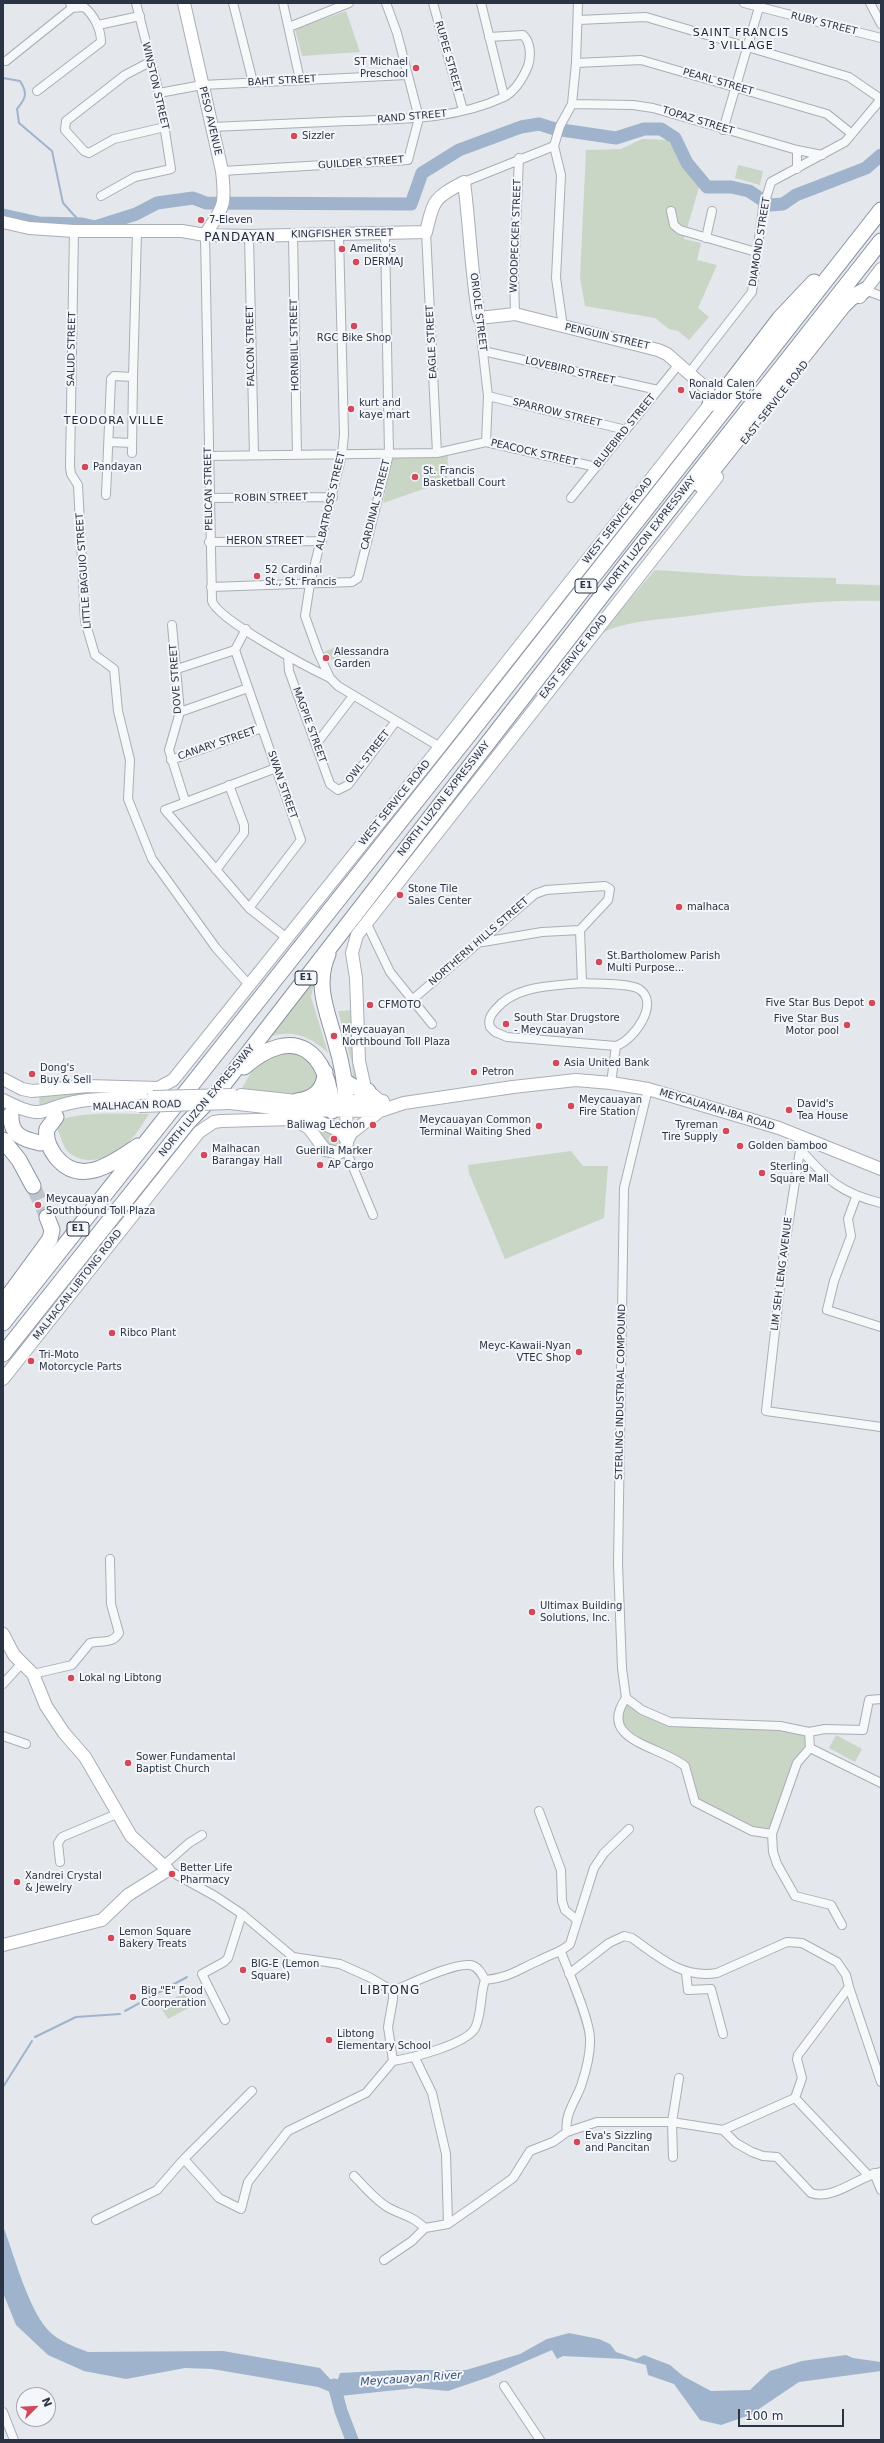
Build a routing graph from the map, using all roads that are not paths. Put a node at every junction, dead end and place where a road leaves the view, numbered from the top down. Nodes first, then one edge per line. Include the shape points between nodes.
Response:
1 (136, 3) edge
2 (184, 3) edge
3 (233, 3) edge
4 (283, 3) edge
5 (349, 3) edge
6 (386, 3) edge
7 (433, 3) edge
8 (481, 3) edge
9 (578, 3) edge
10 (744, 3) edge
11 (870, 3) edge
12 (759, 5) edge
13 (71, 6) edge
14 (140, 16) junction
15 (578, 20) junction
16 (881, 24) edge
17 (98, 25) junction
18 (289, 27) junction
19 (490, 37) junction
20 (881, 38) edge
21 (748, 46) junction
22 (6, 61) dead end
23 (150, 62) junction
24 (576, 63) junction
25 (407, 75) junction
26 (300, 80) junction
27 (253, 82) junction
28 (202, 85) junction
29 (737, 87) junction
30 (37, 91) dead end
31 (159, 93) junction
32 (504, 96) junction
33 (881, 99) edge
34 (572, 104) junction
35 (464, 110) junction
36 (419, 118) junction
37 (164, 126) junction
38 (212, 127) junction
39 (723, 130) junction
40 (852, 134) junction
41 (554, 146) junction
42 (797, 150) junction
43 (822, 155) junction
44 (519, 158) junction
45 (797, 169) junction
46 (222, 171) junction
47 (464, 182) junction
48 (101, 196) dead end
49 (672, 211) dead end
50 (712, 211) dead end
51 (877, 215) edge
52 (3, 222) edge
53 (74, 231) junction
54 (137, 232) junction
55 (426, 232) junction
56 (385, 234) junction
57 (205, 235) junction
58 (293, 235) junction
59 (339, 235) junction
60 (249, 236) junction
61 (706, 238) junction
62 (881, 241) edge
63 (756, 252) junction
64 (881, 269) edge
65 (865, 290) junction
66 (881, 296) edge
67 (515, 314) junction
68 (479, 318) junction
69 (563, 327) junction
70 (483, 351) junction
71 (679, 364) junction
72 (689, 373) junction
73 (133, 377) junction
74 (658, 390) junction
75 (488, 396) junction
76 (709, 397) junction
77 (626, 430) junction
78 (108, 442) junction
79 (486, 442) junction
80 (132, 443) junction
81 (132, 453) dead end
82 (438, 453) junction
83 (342, 454) junction
84 (389, 454) junction
85 (254, 455) junction
86 (297, 455) junction
87 (208, 456) junction
88 (70, 467) joint
89 (596, 467) junction
90 (106, 496) dead end
91 (332, 497) junction
92 (209, 498) junction
93 (571, 498) dead end
94 (322, 541) junction
95 (645, 541) junction
96 (209, 542) junction
97 (310, 584) junction
98 (211, 587) junction
99 (172, 625) dead end
100 (246, 629) junction
101 (235, 650) junction
102 (288, 657) junction
103 (177, 669) junction
104 (330, 678) junction
105 (248, 688) junction
106 (353, 696) junction
107 (180, 712) junction
108 (396, 721) junction
109 (262, 728) junction
110 (316, 743) junction
111 (440, 747) junction
112 (171, 760) junction
113 (276, 768) junction
114 (229, 785) junction
115 (338, 790) joint
116 (185, 801) junction
117 (216, 870) junction
118 (249, 908) junction
119 (366, 922) junction
120 (580, 930) junction
121 (288, 939) junction
122 (334, 942) junction
123 (483, 942) junction
124 (582, 983) junction
125 (250, 986) junction
126 (412, 1000) junction
127 (432, 1024) dead end
128 (616, 1046) junction
129 (325, 1072) junction
130 (3, 1079) edge
131 (611, 1083) junction
132 (358, 1084) junction
133 (22, 1089) junction
134 (648, 1089) junction
135 (42, 1091) junction
136 (228, 1095) junction
137 (294, 1105) junction
138 (339, 1106) junction
139 (380, 1106) junction
140 (8, 1111) edge
141 (49, 1115) junction
142 (153, 1134) junction
143 (3, 1140) edge
144 (801, 1143) junction
145 (346, 1145) junction
146 (45, 1146) junction
147 (881, 1169) edge
148 (33, 1186) tunnel mouth
149 (856, 1197) junction
150 (881, 1203) edge
151 (373, 1215) dead end
152 (47, 1217) tunnel mouth
153 (3, 1303) edge
154 (3, 1323) edge
155 (881, 1327) edge
156 (3, 1354) edge
157 (3, 1379) edge
158 (881, 1427) edge
159 (110, 1559) dead end
160 (3, 1634) edge
161 (23, 1662) junction
162 (33, 1674) junction
163 (3, 1684) edge
164 (626, 1698) junction
165 (881, 1699) edge
166 (809, 1732) junction
167 (3, 1736) edge
168 (26, 1744) dead end
169 (810, 1748) junction
170 (881, 1783) edge
171 (539, 1811) dead end
172 (119, 1813) junction
173 (629, 1829) dead end
174 (772, 1834) junction
175 (202, 1835) dead end
176 (60, 1862) dead end
177 (166, 1868) junction
178 (242, 1914) junction
179 (577, 1920) junction
180 (842, 1926) dead end
181 (3, 1945) edge
182 (561, 1952) junction
183 (686, 1973) junction
184 (569, 1974) junction
185 (485, 1980) junction
186 (849, 1987) junction
187 (393, 1991) junction
188 (225, 2020) dead end
189 (723, 2034) dead end
190 (415, 2058) junction
191 (393, 2061) junction
192 (679, 2078) dead end
193 (881, 2082) edge
194 (252, 2091) dead end
195 (795, 2098) junction
196 (672, 2122) junction
197 (723, 2130) junction
198 (567, 2132) junction
199 (673, 2157) dead end
200 (184, 2159) junction
201 (874, 2173) edge
202 (354, 2176) dead end
203 (881, 2190) edge
204 (96, 2220) dead end
205 (448, 2224) junction
206 (425, 2228) junction
207 (384, 2260) dead end
208 (504, 2386) dead end
209 (3, 2412) edge
210 (14, 2440) edge
211 (540, 2440) edge

1 - 14 street, WINSTON STREET
2 - 28 main road, PESO AVENUE
3 - 27 street
4 - 18 street
5 - 18 street
6 - 25 street, GUILDER STREET via 397,33
7 - 35 street, RUPEE STREET
8 - 19 street
9 - 15 street
10 - 12 street, RUBY STREET
11 - 16 street
12 - 20 street, RUBY STREET
12 - 21 street
13 - 17 street via 84,7
13 - 22 street
14 - 17 street
14 - 23 street, WINSTON STREET
15 - 21 street via 646,18
15 - 24 street
17 - 30 street via 101,38 99,44
18 - 26 street
19 - 32 street
19 - 32 street, RAND STREET via 519,34 525,37 527,42 530,56 528,65 517,86
21 - 29 street
21 - 33 street via 849,77
23 - 31 street, WINSTON STREET
23 - 37 street via 125,75 66,120 65,130 84,151 89,153 114,139
24 - 29 street, PEARL STREET via 641,60
24 - 34 street
25 - 26 street, BAHT STREET
25 - 36 street, GUILDER STREET
26 - 27 street, BAHT STREET
27 - 28 street, BAHT STREET
28 - 31 street, BAHT STREET
28 - 38 main road, PESO AVENUE
29 - 39 street
29 - 40 street, PEARL STREET via 827,114
31 - 37 street, WINSTON STREET
32 - 35 street, RAND STREET
33 - 40 street, DIAMOND STREET
34 - 39 street, TOPAZ STREET via 633,105 653,108
34 - 41 street via 556,135
35 - 36 street, RAND STREET
36 - 38 street, RAND STREET
36 - 46 street, GUILDER STREET via 410,157 405,162
37 - 48 street, WINSTON STREET via 171,168 135,177
38 - 46 main road, PESO AVENUE
39 - 42 street, TOPAZ STREET
40 - 43 street, DIAMOND STREET via 845,142
41 - 44 street
41 - 69 street via 561,175 556,278
42 - 43 street, TOPAZ STREET
42 - 45 street
43 - 45 street, DIAMOND STREET
44 - 47 street
44 - 67 street, WOODPECKER STREET
45 - 63 street, DIAMOND STREET via 771,182 763,208
46 - 57 main road, PESO AVENUE via 222,210
47 - 55 main road via 440,195 432,208
47 - 68 main road, ORIOLE STREET via 471,235 472,279
49 - 61 street via 674,226
50 - 61 street
51 - 76 highway via 780,318 730,384
51 - 142 highway, NORTH LUZON EXPRESSWAY / E1
52 - 53 main road, KINGFISHER STREET via 29,228
53 - 54 main road, KINGFISHER STREET
53 - 88 street, SALUD STREET
54 - 57 main road, KINGFISHER STREET via 182,231
54 - 73 street
55 - 56 main road, KINGFISHER STREET
55 - 82 street, EAGLE STREET
56 - 59 main road, KINGFISHER STREET
56 - 84 street, CARDINAL STREET
57 - 60 main road, KINGFISHER STREET
57 - 87 street, PELICAN STREET
58 - 59 main road, KINGFISHER STREET
58 - 60 main road, KINGFISHER STREET
58 - 86 street, HORNBILL STREET
59 - 83 street, ALBATROSS STREET via 344,436
60 - 85 street, FALCON STREET
61 - 63 street
62 - 95 highway, NORTH LUZON EXPRESSWAY / E1
63 - 72 street, DIAMOND STREET via 752,292
64 - 65 main road, EAST SERVICE ROAD
65 - 66 street
65 - 95 highway via 843,306 686,504
65 - 119 main road, EAST SERVICE ROAD
67 - 68 main road, PENGUIN STREET
67 - 69 main road, PENGUIN STREET
68 - 70 street, ORIOLE STREET
69 - 71 main road, PENGUIN STREET via 658,350
70 - 74 street, LOVEBIRD STREET
70 - 75 street, ORIOLE STREET
71 - 72 main road, PENGUIN STREET
71 - 74 street, BLUEBIRD STREET
72 - 76 main road, PENGUIN STREET
73 - 78 street via 111,378
73 - 80 street
74 - 77 street, BLUEBIRD STREET
75 - 77 street, SPARROW STREET
75 - 79 street, ORIOLE STREET
76 - 111 main road, WEST SERVICE ROAD
77 - 89 street, BLUEBIRD STREET
78 - 80 street
78 - 90 street
79 - 82 street, PEACOCK STREET
79 - 89 street, PEACOCK STREET
80 - 81 street
82 - 84 street, PEACOCK STREET
83 - 84 street, PEACOCK STREET
83 - 86 street, PEACOCK STREET
83 - 91 street, ALBATROSS STREET
84 - 97 street, CARDINAL STREET via 358,578 352,582
85 - 86 street, PEACOCK STREET
85 - 87 street, PEACOCK STREET
87 - 92 street, PELICAN STREET
88 - 125 street, LITTLE BAGUIO STREET via 78,485 85,621 95,655 114,669 118,711 130,760 128,799 152,859 212,943
89 - 93 street, BLUEBIRD STREET
91 - 92 street, ROBIN STREET
91 - 94 street, ALBATROSS STREET
92 - 96 street, PELICAN STREET
94 - 96 street, HERON STREET
94 - 97 street, ALBATROSS STREET
95 - 122 highway, NORTH LUZON EXPRESSWAY / E1
96 - 98 street, PELICAN STREET
97 - 98 street, CARDINAL STREET
97 - 104 street, ALBATROSS STREET via 305,616
98 - 100 street, PELICAN STREET via 215,608
99 - 103 street, DOVE STREET
100 - 101 street
100 - 102 street, PELICAN STREET
101 - 103 street
101 - 105 street, SWAN STREET
102 - 104 street, PELICAN STREET
102 - 110 street, MAGPIE STREET via 290,675
103 - 107 street, DOVE STREET
104 - 106 street, ALBATROSS STREET
105 - 107 street
105 - 109 street, SWAN STREET
106 - 108 street, ALBATROSS STREET
106 - 110 street
107 - 112 street, DOVE STREET via 169,750
108 - 111 street, ALBATROSS STREET
108 - 115 street, OWL STREET via 348,785
109 - 112 street, CANARY STREET
109 - 113 street, SWAN STREET
110 - 115 street, MAGPIE STREET via 330,784
111 - 121 main road, WEST SERVICE ROAD
112 - 116 street, DOVE STREET
113 - 114 street
113 - 118 street, SWAN STREET via 301,843
114 - 116 street
114 - 117 street via 244,825 244,833
116 - 117 street via 165,810
117 - 118 street
118 - 121 street
119 - 126 street via 390,972
119 - 132 main road, EAST SERVICE ROAD via 354,941 352,953 356,978
120 - 123 street via 542,932
120 - 123 street, NORTHERN HILLS STREET via 608,900 608,886 546,890 535,894
120 - 124 street
121 - 125 main road, WEST SERVICE ROAD
122 - 132 highway via 326,959 321,989 323,1005 337,1044
122 - 136 highway, NORTH LUZON EXPRESSWAY / E1
123 - 126 street, NORTHERN HILLS STREET
124 - 128 street via 635,987 648,1000 648,1010 630,1039
124 - 128 street via 539,988 514,995 500,1003 490,1016 490,1027 507,1037
125 - 135 main road, WEST SERVICE ROAD via 167,1085 155,1088 88,1086
126 - 127 street
128 - 131 street
129 - 136 highway via 319,1060 306,1050 294,1046 280,1046 249,1062
129 - 137 highway via 325,1081 317,1092 308,1100
129 - 138 highway
130 - 133 main road
131 - 134 main road, MEYCAUAYAN-IBA ROAD
131 - 139 main road, MEYCAUAYAN-IBA ROAD via 576,1080
132 - 138 highway
132 - 139 main road
133 - 135 main road, WEST SERVICE ROAD
133 - 140 main road
134 - 144 main road, MEYCAUAYAN-IBA ROAD via 778,1128
134 - 164 street, STERLING INDUSTRIAL COMPOUND via 624,1188 618,1564 622,1668
135 - 141 main road via 36,1095 35,1101 37,1107
136 - 137 main road, MALHACAN ROAD
136 - 141 main road, MALHACAN ROAD, bridge via 77,1109
136 - 156 highway, NORTH LUZON EXPRESSWAY / E1 via 188,1122
137 - 138 main road, MALHACAN ROAD
137 - 145 main road via 338,1130 343,1134
138 - 139 main road, MEYCAUAYAN-IBA ROAD
138 - 145 main road
139 - 145 main road via 351,1133
140 - 141 main road, MALHACAN ROAD via 37,1121
140 - 146 highway via 16,1134
141 - 146 highway
142 - 146 highway via 115,1161 91,1172 81,1172 67,1167
142 - 154 highway, NORTH LUZON EXPRESSWAY / E1
143 - 148 highway via 19,1160
144 - 147 main road, MEYCAUAYAN-IBA ROAD
144 - 149 street via 826,1178
144 - 158 street, LIM SEH LENG AVENUE via 766,1411
145 - 151 street
145 - 157 main road, MALHACAN-LIBTONG ROAD via 336,1154 328,1152 309,1128 293,1119 221,1121 206,1126
149 - 150 street
149 - 155 street via 848,1219 850,1236 827,1310
152 - 153 highway via 52,1230 50,1238
159 - 162 street via 111,1604 119,1633 117,1636 108,1642 90,1643 72,1665
160 - 161 main road via 14,1655
161 - 162 main road
161 - 163 street
162 - 172 main road via 46,1706 64,1733 85,1757
164 - 166 street via 642,1710 670,1722 780,1726
164 - 174 street via 620,1706 618,1726 636,1741 663,1752 685,1766 695,1802 752,1831
165 - 166 street via 879,1697 869,1700 863,1730 825,1729
166 - 169 street
167 - 168 street
169 - 170 street
169 - 174 street via 797,1763
171 - 179 street via 561,1870 562,1901 565,1910
172 - 176 street via 62,1837 58,1843
172 - 177 main road via 131,1836
173 - 179 street via 604,1853 594,1868
174 - 180 street via 772,1852 795,1896 831,1905
175 - 177 street via 189,1843
177 - 178 street
177 - 181 main road via 128,1895 102,1920
178 - 187 street via 293,1957 340,1964
178 - 188 street via 228,1958 202,1974
179 - 182 street via 570,1944
182 - 184 street
182 - 185 street via 540,1959 503,1978
183 - 184 street via 632,1938 624,1936 609,1943
183 - 186 street via 718,1973 787,1942 802,1942 837,1962 846,1975
183 - 189 street via 688,1990 711,1989
184 - 198 street via 591,2041 581,2086 568,2113
185 - 187 street via 478,1969 471,1965 438,1973
185 - 190 street via 477,2024 470,2035
186 - 193 street
186 - 195 street via 798,2055 802,2078
187 - 191 street via 388,2027
190 - 191 street
190 - 205 street via 432,2093 446,2154
191 - 200 street via 366,2094 288,2131 248,2182 241,2209 219,2198
192 - 196 street
194 - 200 street
195 - 197 street
195 - 201 street
196 - 197 street
196 - 198 street via 597,2122
196 - 199 street
197 - 201 street via 736,2143 752,2152 777,2157 811,2193 818,2195 828,2194
198 - 205 street via 553,2142 530,2152 513,2178
200 - 204 street via 157,2190
201 - 203 street
202 - 206 street via 389,2208 410,2216
205 - 206 street
206 - 207 street via 412,2242
208 - 211 street
209 - 210 street

